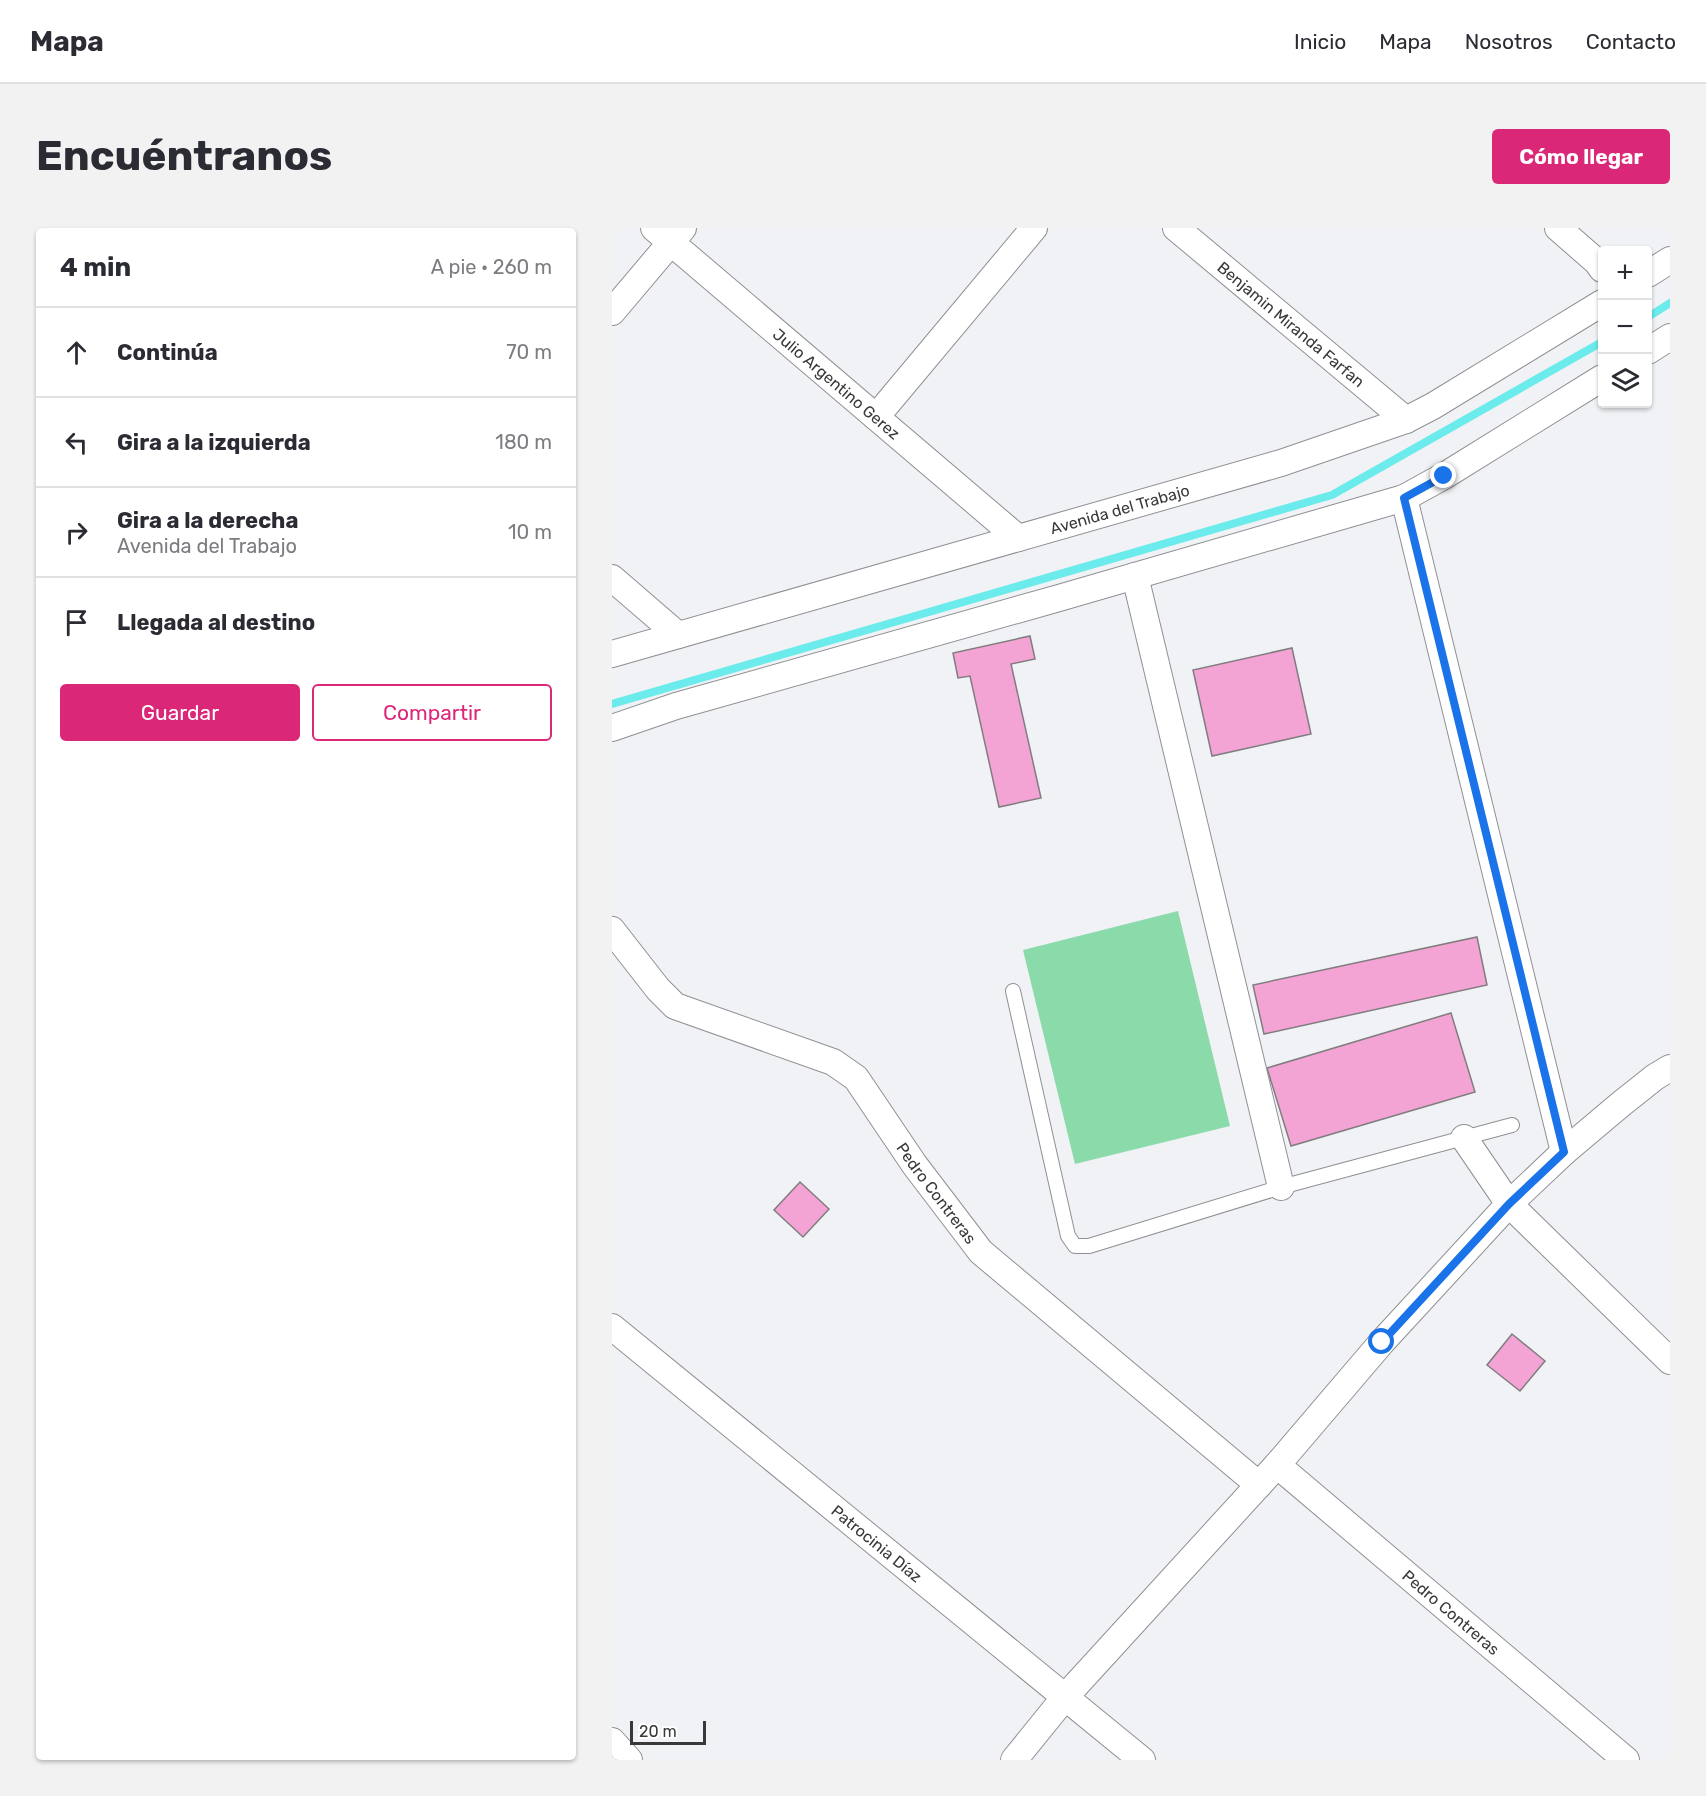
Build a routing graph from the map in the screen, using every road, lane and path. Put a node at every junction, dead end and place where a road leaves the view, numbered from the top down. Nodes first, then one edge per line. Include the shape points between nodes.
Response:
1 (1034, 228) edge
2 (1176, 228) edge
3 (1558, 228) edge
4 (669, 233) edge
5 (1670, 260) edge
6 (1598, 264) edge
7 (1652, 271) edge
8 (1598, 305) edge
9 (612, 312) edge
10 (1670, 337) edge
11 (1652, 348) edge
12 (1598, 380) edge
13 (876, 417) junction
14 (1406, 420) junction
15 (1404, 498) junction
16 (1018, 538) junction
17 (1135, 576) junction
18 (612, 579) edge
19 (678, 635) junction
20 (612, 654) edge
21 (612, 728) edge
22 (612, 930) edge
23 (1013, 991) dead end
24 (1665, 1078) edge
25 (1512, 1125) dead end
26 (1464, 1138) junction
27 (1564, 1152) junction
28 (1281, 1187) junction
29 (1509, 1204) junction
30 (612, 1327) edge
31 (1670, 1361) edge
32 (1277, 1465) junction
33 (1259, 1485) junction
34 (1065, 1697) junction
35 (612, 1741) edge
36 (629, 1760) edge
37 (1014, 1760) edge
38 (1142, 1760) edge
39 (1626, 1760) edge

1 - 13 street
2 - 14 street, Benjamin Miranda Farfan
3 - 6 street
4 - 9 street
4 - 13 street, Julio Argentino Gerez
5 - 7 street
8 - 14 street, Avenida del Trabajo
10 - 11 street
12 - 15 street
13 - 16 street, Julio Argentino Gerez
14 - 16 street, Avenida del Trabajo via 1281,464
15 - 17 street
15 - 27 street
16 - 19 street, Avenida del Trabajo
17 - 21 street via 676,706
17 - 28 street
18 - 19 street
19 - 20 street, Avenida del Trabajo
22 - 33 street, Pedro Contreras via 675,1006 833,1062 856,1078 981,1252
23 - 28 lane via 1068,1236 1075,1246
24 - 27 street
25 - 26 lane
26 - 28 lane
26 - 29 street
27 - 29 street
29 - 31 street
29 - 32 street via 1382,1342
30 - 34 street, Patrocinia Díaz
32 - 33 street
32 - 39 street, Pedro Contreras
33 - 34 street
34 - 37 street
34 - 38 street, Patrocinia Díaz
35 - 36 street

